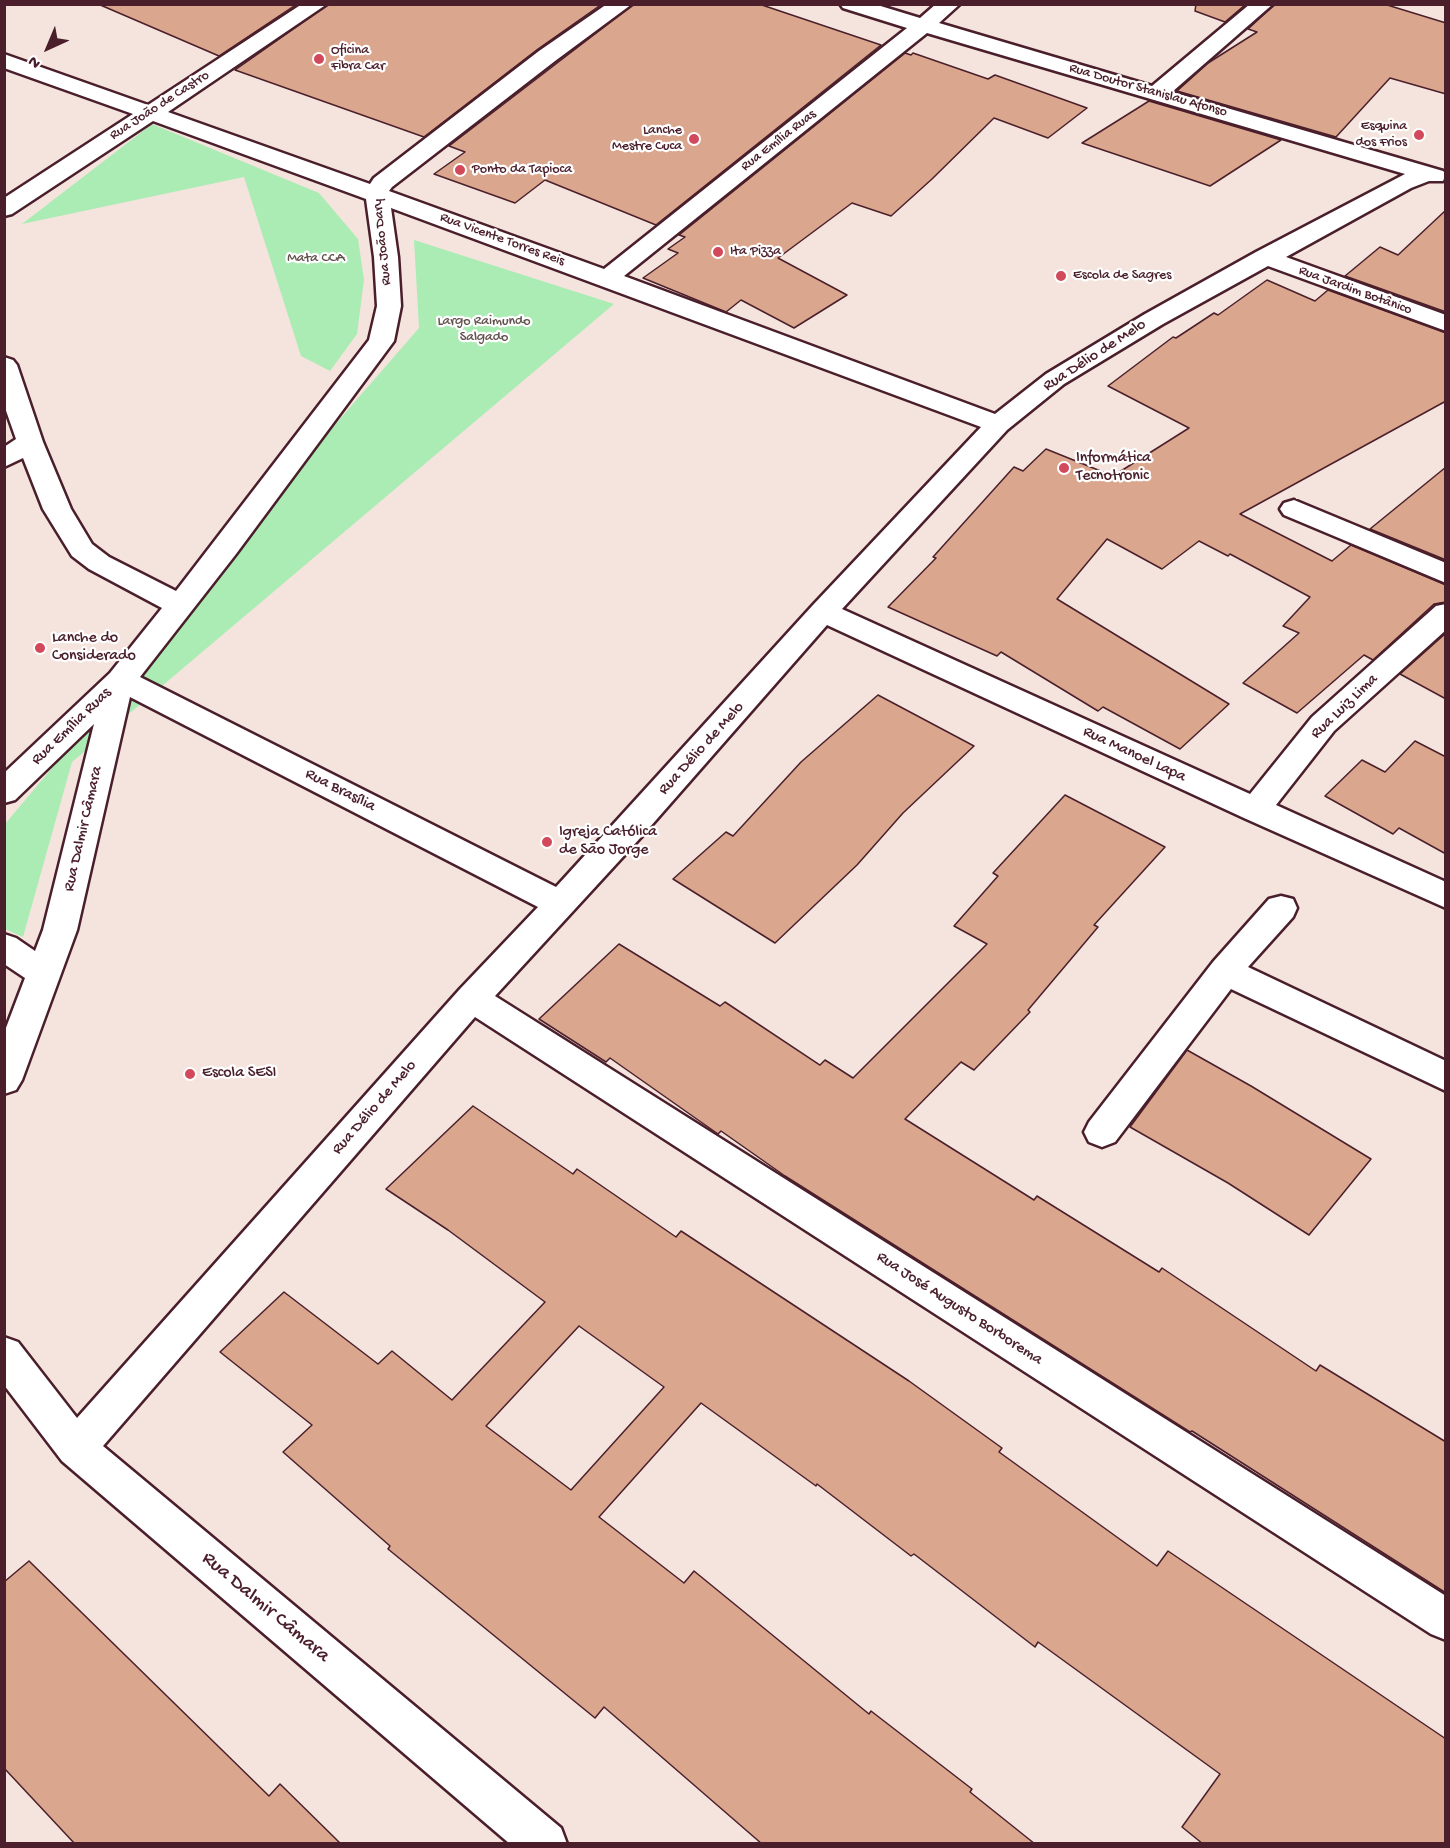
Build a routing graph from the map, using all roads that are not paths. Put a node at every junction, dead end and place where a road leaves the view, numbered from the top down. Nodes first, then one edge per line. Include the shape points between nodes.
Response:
1 (317, 4) edge
2 (622, 4) edge
3 (850, 4) edge
4 (950, 4) edge
5 (1263, 4) edge
6 (924, 26) junction
7 (4, 60) edge
8 (1157, 93) junction
9 (150, 112) junction
10 (1437, 176) edge
11 (377, 194) junction
12 (4, 209) edge
13 (1265, 257) junction
14 (607, 278) junction
15 (1446, 324) edge
16 (4, 365) edge
17 (998, 424) junction
18 (30, 442) junction
19 (4, 459) edge
20 (1294, 509) dead end
21 (226, 548) joint
22 (1446, 574) edge
23 (181, 606) junction
24 (824, 612) junction
25 (1446, 613) edge
26 (120, 681) junction
27 (4, 792) edge
28 (1255, 810) junction
29 (1446, 896) edge
30 (559, 903) junction
31 (1281, 908) dead end
32 (4, 947) edge
33 (1225, 971) junction
34 (45, 974) junction
35 (472, 998) junction
36 (1446, 1077) edge
37 (4, 1080) edge
38 (1102, 1132) dead end
39 (4, 1354) edge
40 (76, 1448) junction
41 (1446, 1620) edge
42 (545, 1844) edge

1 - 9 street, Rua João de Castro
2 - 11 street, Rua João Dary via 547,56 392,175
3 - 6 street, Rua Doutor Stanislau Afonso
4 - 6 street, Rua Emília Ruas
5 - 8 street
6 - 8 street, Rua Doutor Stanislau Afonso
6 - 14 street, Rua Emília Ruas
7 - 9 street, Rua Vicente Torres Reis
8 - 10 street, Rua Doutor Stanislau Afonso
9 - 11 street, Rua Vicente Torres Reis
9 - 12 street, Rua João de Castro
10 - 13 street, Rua Délio de Melo via 1403,183
11 - 14 street, Rua Vicente Torres Reis
11 - 21 street, Rua João Dary via 389,306 381,341
13 - 15 street, Rua Jardim Botânico
13 - 17 street, Rua Délio de Melo via 1083,360
14 - 17 street, Rua Vicente Torres Reis
16 - 18 street
17 - 24 street, Rua Délio de Melo
18 - 19 street
18 - 23 street via 57,509 82,550
20 - 22 street
21 - 23 street, Rua Emília Ruas
23 - 26 street, Rua Emília Ruas
24 - 28 street, Rua Manoel Lapa
24 - 30 street, Rua Délio de Melo
25 - 28 street, Rua Luiz Lima via 1323,724
26 - 27 street, Rua Emília Ruas
26 - 30 street, Rua Brasília
26 - 34 street, Rua Dalmir Câmara via 60,930
28 - 29 street, Rua Manoel Lapa
30 - 35 street, Rua Délio de Melo
31 - 33 street
32 - 34 street
33 - 36 street
33 - 38 street
34 - 37 street, Rua Dalmir Câmara
35 - 40 street, Rua Délio de Melo
35 - 41 street, Rua José Augusto Borborema
39 - 40 street, Rua Dalmir Câmara
40 - 42 street, Rua Dalmir Câmara

